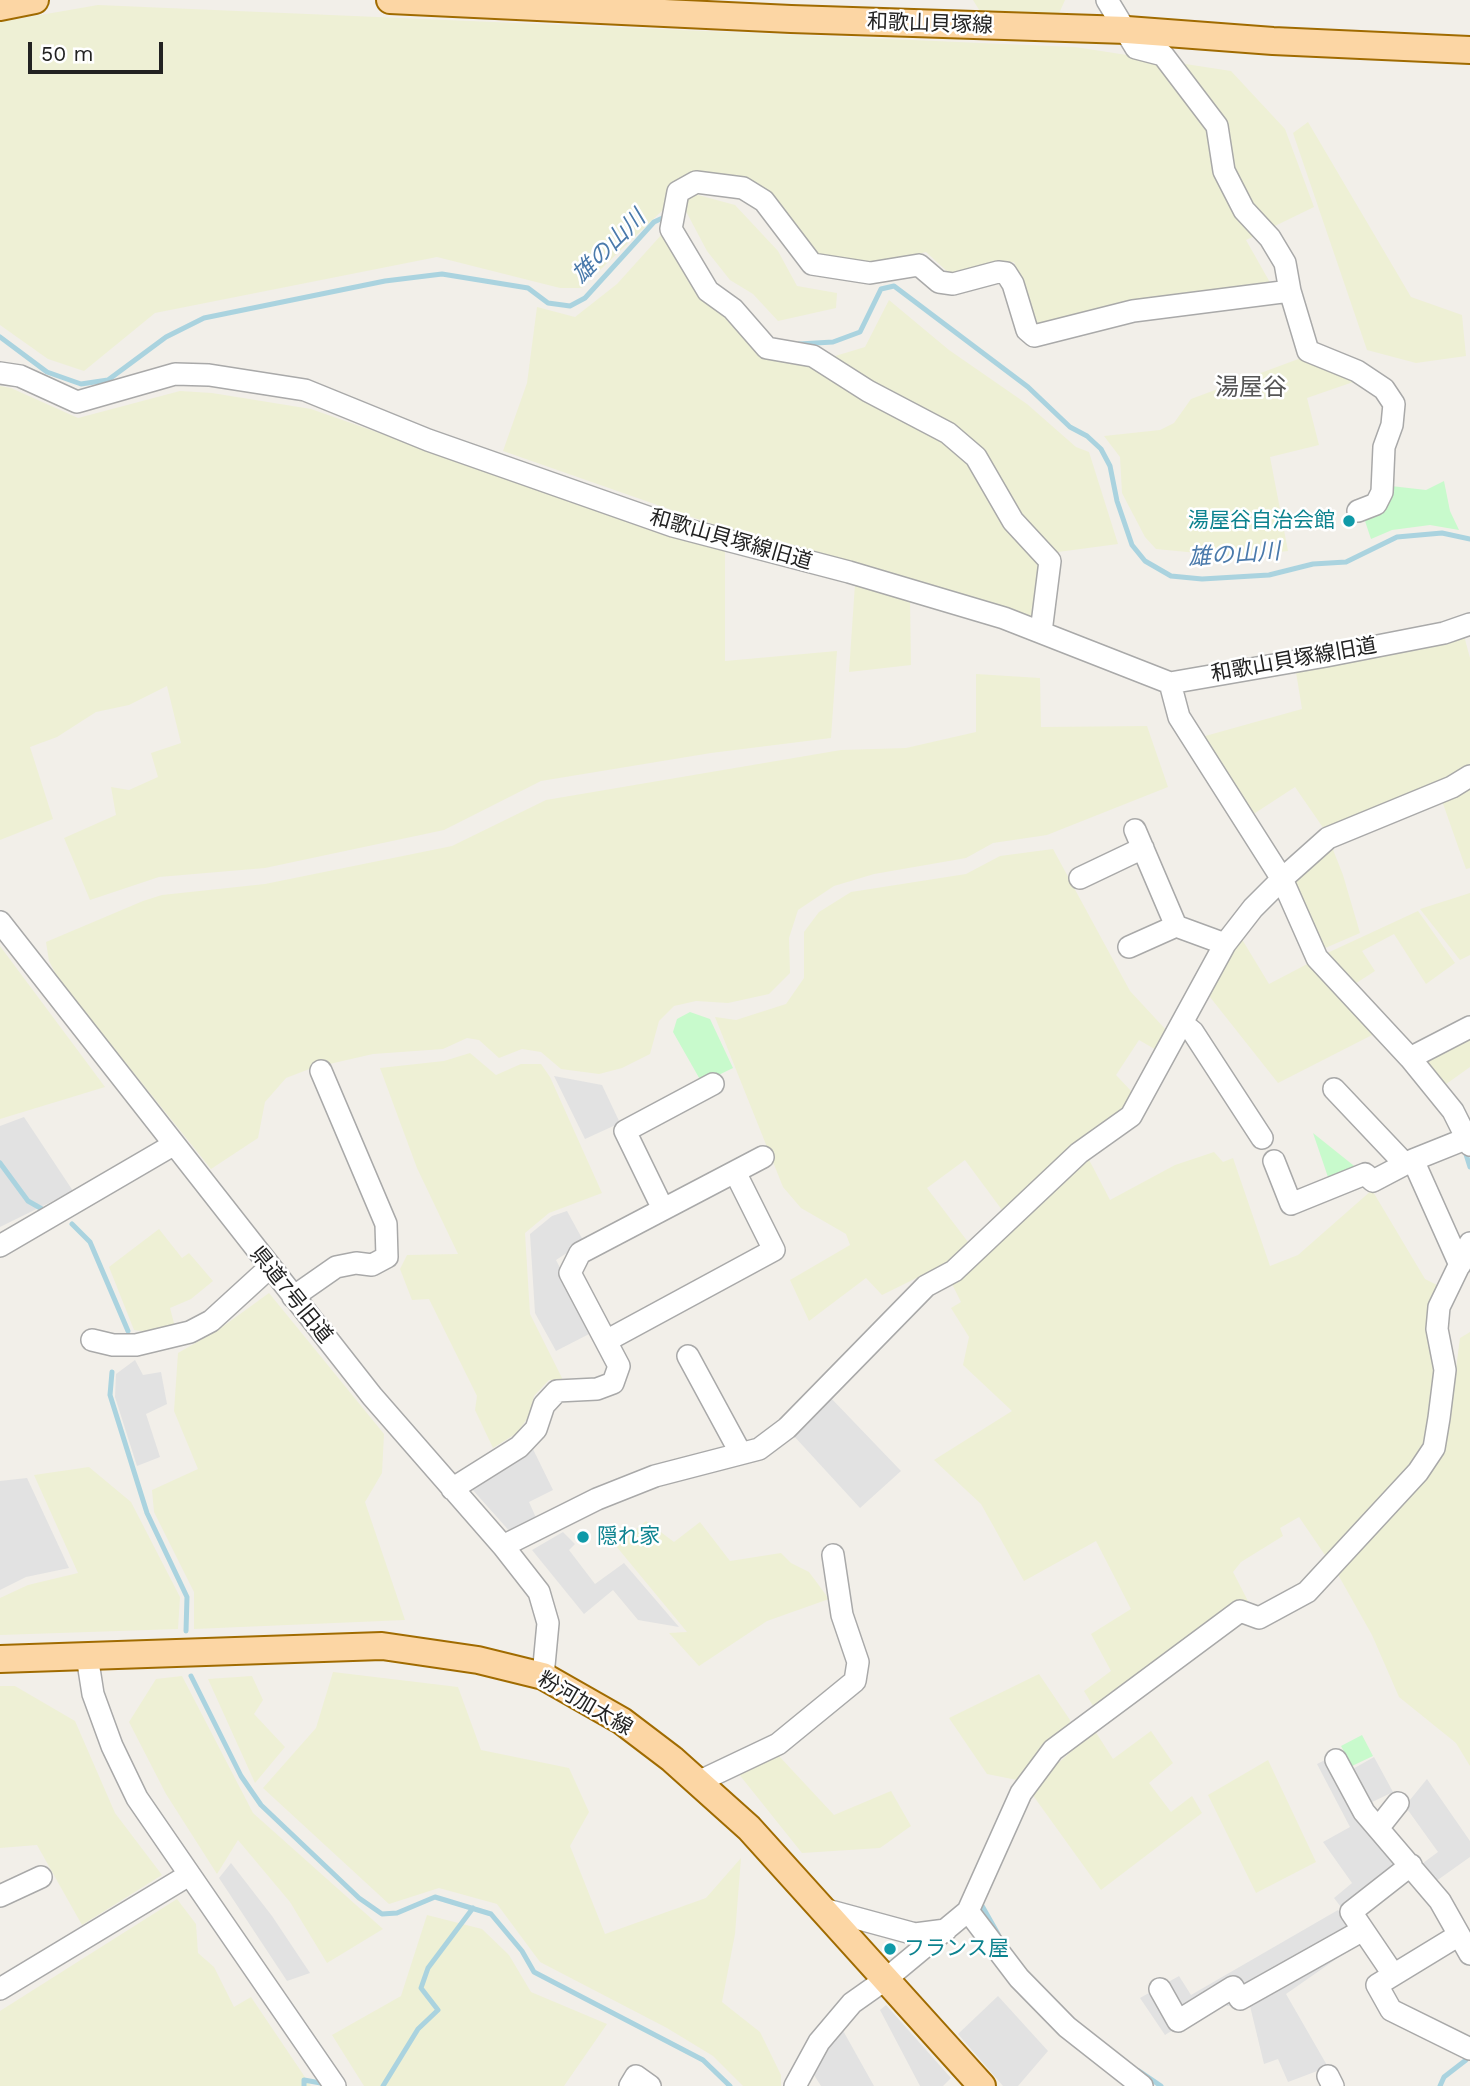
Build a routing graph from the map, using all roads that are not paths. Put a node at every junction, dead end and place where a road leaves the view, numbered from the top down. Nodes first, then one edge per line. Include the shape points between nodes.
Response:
1 (35, 0) edge
2 (390, 0) edge
3 (1107, 0) edge
4 (0, 7) edge
5 (1127, 30) junction
6 (1470, 50) edge
7 (1290, 291) junction
8 (0, 373) edge
9 (1358, 511) dead end
10 (1470, 624) edge
11 (1041, 632) junction
12 (1170, 683) junction
13 (1470, 776) edge
14 (1080, 878) dead end
15 (1282, 879) junction
16 (0, 922) edge
17 (1176, 926) junction
18 (1225, 944) junction
19 (1129, 947) dead end
20 (1182, 1023) junction
21 (1470, 1027) edge
22 (1410, 1058) junction
23 (321, 1071) dead end
24 (713, 1084) dead end
25 (1334, 1089) dead end
26 (1468, 1135) edge
27 (1262, 1138) dead end
28 (173, 1146) junction
29 (763, 1157) dead end
30 (1274, 1161) dead end
31 (1409, 1162) junction
32 (735, 1172) junction
33 (663, 1209) junction
34 (0, 1246) edge
35 (1460, 1252) edge
36 (269, 1268) junction
37 (293, 1297) junction
38 (92, 1340) dead end
39 (606, 1341) junction
40 (688, 1356) dead end
41 (740, 1452) junction
42 (452, 1489) junction
43 (503, 1546) junction
44 (833, 1556) dead end
45 (87, 1656) junction
46 (0, 1659) edge
47 (542, 1676) junction
48 (1336, 1760) dead end
49 (698, 1782) junction
50 (1398, 1802) dead end
51 (1379, 1827) junction
52 (1411, 1865) junction
53 (189, 1875) junction
54 (41, 1877) dead end
55 (0, 1896) edge
56 (822, 1909) junction
57 (968, 1911) junction
58 (946, 1930) junction
59 (1363, 1930) junction
60 (1459, 1935) junction
61 (1470, 1954) edge
62 (1393, 1974) junction
63 (886, 1979) junction
64 (2, 1982) edge
65 (1160, 1989) dead end
66 (1470, 2049) edge
67 (335, 2086) edge
68 (630, 2086) edge
69 (649, 2086) edge
70 (794, 2086) edge
71 (982, 2086) edge
72 (1142, 2086) edge

1 - 4 main road
2 - 5 main road, 和歌山貝塚線
3 - 5 street
5 - 6 main road, 和歌山貝塚線
5 - 7 street via 1136,48 1163,55 1217,126 1224,172 1244,210 1285,263
7 - 9 street via 1308,351 1357,371 1384,389 1394,404 1384,447 1381,492 1376,504
7 - 11 street via 1133,312 1034,336 1027,330 1006,273 953,284 939,282 919,265 870,273 812,264 764,201 743,188 696,182 678,192 673,219 708,291 733,309 767,348 813,356 969,449 1013,521 1050,561
8 - 11 street, 和歌山貝塚線旧道 via 20,376 77,402 175,374 305,390 428,440 673,527 849,572
10 - 12 street, 和歌山貝塚線旧道 via 1326,656
11 - 12 street, 和歌山貝塚線旧道
12 - 15 street via 1179,717
13 - 15 street via 1328,838
14 - 17 street via 1139,839
15 - 18 street
15 - 22 street via 1317,958
16 - 28 street, 県道7号旧道
17 - 18 street
17 - 19 street
18 - 20 street
20 - 27 street via 1193,1032
20 - 41 street via 1130,1116 1079,1153 954,1271 926,1286 786,1428 759,1449
21 - 22 street
22 - 26 street
23 - 37 street via 387,1224 387,1257 372,1265 336,1267
24 - 33 street via 625,1131
25 - 31 street
26 - 31 street
28 - 34 street
28 - 36 street, 県道7号旧道
29 - 32 street
30 - 31 street via 1291,1204 1365,1174 1373,1181
31 - 35 street
32 - 33 street
32 - 39 street via 774,1250
33 - 39 street via 580,1253 570,1273
35 - 57 street via 1439,1307 1437,1329 1445,1370 1440,1418 1434,1448 1418,1472 1307,1592 1259,1618 1240,1611 1053,1750 1021,1793
36 - 37 street, 県道7号旧道
36 - 38 street via 211,1321 190,1332 136,1345
37 - 42 street, 県道7号旧道
39 - 42 street via 619,1366 613,1383 597,1389 556,1391 544,1405 536,1429 519,1447
40 - 41 street
41 - 43 street via 655,1476 597,1499
42 - 43 street, 県道7号旧道
43 - 47 street, 県道7号旧道 via 538,1592 548,1623
44 - 49 street via 842,1615 858,1662 855,1681 778,1744
45 - 46 main road, 粉河加太線
45 - 47 main road, 粉河加太線 via 382,1646 478,1660
45 - 53 street via 93,1694 112,1746 137,1798
47 - 49 main road, 粉河加太線 via 622,1721
48 - 51 street via 1364,1812
49 - 56 main road, 粉河加太線 via 749,1828
50 - 51 street
51 - 52 street
52 - 59 street via 1351,1912
52 - 60 street via 1440,1901
53 - 64 street
53 - 67 street
54 - 55 street
56 - 58 street via 915,1934
56 - 63 main road, 粉河加太線
57 - 58 street
57 - 72 street via 1019,1978 1067,2027
58 - 63 street
59 - 62 street
59 - 65 street via 1240,1999 1233,1987 1178,2021
60 - 61 street
60 - 62 street
62 - 66 street via 1377,1985 1391,2010
63 - 70 street via 852,2003 835,2022
63 - 71 main road, 粉河加太線
68 - 69 street via 636,2077

